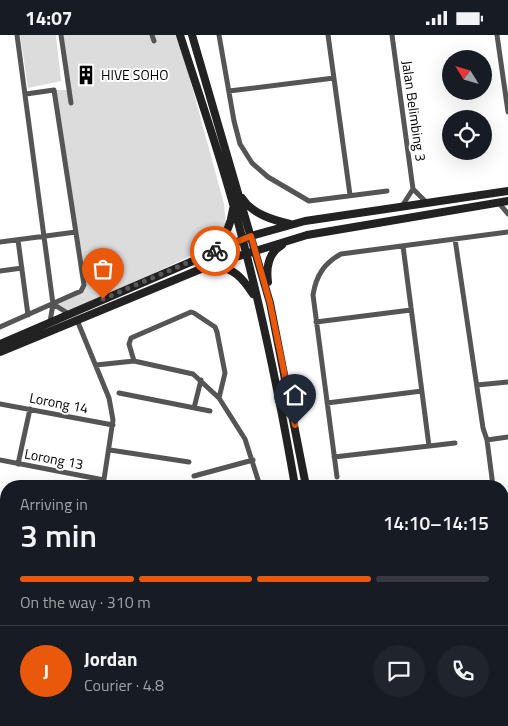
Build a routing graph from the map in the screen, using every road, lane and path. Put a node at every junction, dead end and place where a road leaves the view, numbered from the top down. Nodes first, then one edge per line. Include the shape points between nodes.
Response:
1 (17, 35) edge
2 (61, 35) edge
3 (152, 35) edge
4 (180, 35) edge
5 (192, 35) edge
6 (219, 35) edge
7 (328, 35) edge
8 (392, 35) edge
9 (497, 35) edge
10 (154, 41) dead end
11 (334, 78) junction
12 (506, 86) edge
13 (229, 91) junction
14 (26, 94) junction
15 (71, 103) dead end
16 (508, 112) edge
17 (413, 189) junction
18 (387, 191) dead end
19 (508, 191) edge
20 (239, 194) junction
21 (350, 195) junction
22 (508, 201) edge
23 (233, 202) junction
24 (426, 202) junction
25 (498, 202) junction
26 (402, 206) junction
27 (508, 214) edge
28 (290, 225) junction
29 (76, 231) junction
30 (508, 232) edge
31 (44, 236) junction
32 (251, 236) junction
33 (242, 239) junction
34 (455, 239) junction
35 (18, 240) junction
36 (290, 240) junction
37 (0, 242) edge
38 (403, 246) junction
39 (255, 251) junction
40 (204, 255) junction
41 (246, 255) junction
42 (212, 264) junction
43 (22, 268) junction
44 (0, 271) edge
45 (257, 299) junction
46 (270, 303) junction
47 (53, 304) junction
48 (412, 310) junction
49 (69, 314) junction
50 (28, 315) junction
51 (77, 320) junction
52 (316, 322) junction
53 (50, 323) junction
54 (0, 327) edge
55 (0, 344) edge
56 (0, 352) edge
57 (134, 361) junction
58 (96, 365) junction
59 (201, 380) junction
60 (508, 382) edge
61 (477, 385) junction
62 (422, 391) junction
63 (118, 393) dead end
64 (219, 398) junction
65 (327, 403) junction
66 (0, 404) edge
67 (194, 408) junction
68 (30, 409) junction
69 (210, 411) dead end
70 (113, 425) junction
71 (508, 437) edge
72 (487, 440) junction
73 (455, 443) dead end
74 (429, 446) junction
75 (110, 450) junction
76 (334, 457) junction
77 (0, 460) edge
78 (253, 460) junction
79 (189, 462) dead end
80 (18, 464) junction
81 (194, 476) dead end
82 (337, 477) dead end
83 (90, 480) edge
84 (105, 480) edge
85 (258, 480) edge
86 (293, 480) edge
87 (305, 480) edge
88 (492, 480) edge

1 - 14 street
2 - 15 street
3 - 10 street
4 - 23 street
5 - 20 street
6 - 13 street
7 - 11 street
8 - 17 street, Jalan Belimbing 3
9 - 12 street
11 - 13 street
11 - 21 street
12 - 16 street
13 - 21 street via 240,144 252,163 268,177 309,201
14 - 29 street via 54,90
14 - 31 street
17 - 24 street
17 - 26 street
18 - 21 street
19 - 24 street
20 - 28 street via 255,211
20 - 32 street
22 - 25 street
23 - 33 street
23 - 40 street via 230,225 224,239
24 - 26 street
25 - 27 street
25 - 36 street
26 - 28 street
28 - 32 street
29 - 31 street
29 - 47 street via 83,289
30 - 34 street
31 - 35 street
31 - 47 street
32 - 33 street
32 - 39 street
33 - 40 street
33 - 41 street
34 - 38 street
34 - 61 street
35 - 37 street
35 - 43 street
36 - 39 street
36 - 46 street via 275,249 269,261
38 - 48 street
38 - 52 street via 341,254 331,260 315,284
39 - 41 street
39 - 46 street
40 - 49 street
41 - 42 street
41 - 45 street
42 - 45 street via 230,268 240,275
42 - 51 street
43 - 44 street
43 - 50 street
45 - 86 street
46 - 87 street
47 - 49 street
47 - 50 street
47 - 53 street
48 - 52 street
48 - 62 street
49 - 53 street
50 - 54 street
51 - 56 street
51 - 58 street
52 - 65 street
53 - 55 street
57 - 58 street
57 - 59 street via 193,374
57 - 64 street via 129,344 131,338 194,313 215,327 217,332 225,373
58 - 70 street via 109,398
59 - 64 street
59 - 67 street
60 - 61 street
61 - 72 street
62 - 65 street
62 - 74 street
63 - 67 street
64 - 78 street via 245,439
65 - 76 street
66 - 68 street, Lorong 14
67 - 69 street
68 - 70 street, Lorong 14
68 - 80 street
70 - 75 street
71 - 72 street
72 - 88 street
73 - 74 street
74 - 76 street
75 - 79 street
75 - 84 street
76 - 82 street
77 - 80 street, Lorong 13
78 - 81 street
78 - 85 street
80 - 83 street, Lorong 13

